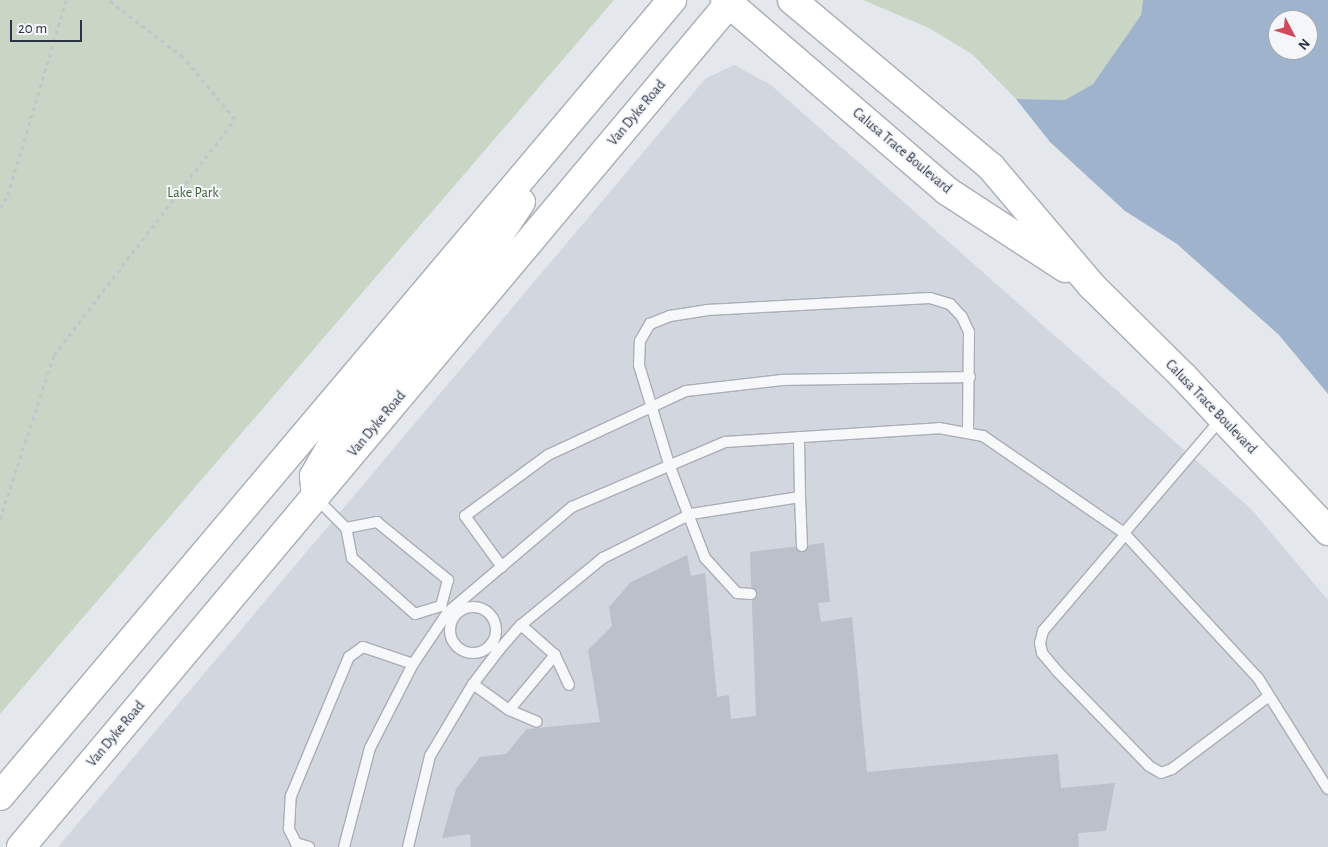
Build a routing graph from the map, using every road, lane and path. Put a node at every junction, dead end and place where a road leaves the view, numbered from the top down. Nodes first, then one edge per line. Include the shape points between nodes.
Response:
1 (66, 0) edge
2 (109, 0) edge
3 (672, 0) edge
4 (792, 0) edge
5 (729, 1) edge
6 (591, 96) junction
7 (0, 208) edge
8 (1092, 286) junction
9 (970, 378) junction
10 (652, 407) junction
11 (1222, 418) junction
12 (968, 433) junction
13 (798, 437) junction
14 (669, 464) junction
15 (800, 497) junction
16 (316, 498) junction
17 (691, 514) junction
18 (0, 519) edge
19 (346, 528) junction
20 (1328, 531) edge
21 (1124, 534) junction
22 (802, 546) dead end
23 (502, 566) junction
24 (751, 594) dead end
25 (448, 612) junction
26 (521, 625) junction
27 (495, 647) junction
28 (556, 655) junction
29 (414, 664) junction
30 (473, 684) junction
31 (569, 686) dead end
32 (1269, 696) junction
33 (509, 710) junction
34 (537, 722) dead end
35 (1328, 789) edge
36 (0, 796) edge
37 (21, 847) edge
38 (309, 847) edge
39 (344, 847) edge
40 (408, 847) edge

1 - 7 path via 8,195
2 - 18 path via 182,57 235,118 54,354
3 - 6 main road
4 - 8 main road, Calusa Trace Boulevard via 991,167
5 - 8 main road, Calusa Trace Boulevard via 947,191
5 - 16 main road, Van Dyke Road
6 - 16 main road via 481,262 344,424 314,476
6 - 36 main road
8 - 11 main road, Calusa Trace Boulevard
9 - 10 lane via 857,377 738,383 686,391
9 - 10 lane via 970,332 962,316 950,304 930,298 707,310 670,316 650,324 640,341 639,365
9 - 12 lane
10 - 14 lane
10 - 23 lane via 548,455 465,516
11 - 20 main road, Calusa Trace Boulevard
11 - 21 lane
12 - 13 lane via 938,428
12 - 21 lane via 983,436
13 - 14 lane via 725,442
13 - 15 lane
14 - 17 lane
14 - 23 lane via 572,507
15 - 17 lane
15 - 22 lane
16 - 19 lane
16 - 37 main road, Van Dyke Road
17 - 24 lane via 706,558 720,577 737,593
17 - 26 lane via 603,558
19 - 25 lane via 352,558 415,614
19 - 25 lane via 377,522 448,580
21 - 32 lane via 1258,678
21 - 32 lane via 1043,631 1042,653 1057,671 1149,766 1161,773 1172,769
23 - 25 lane
25 - 27 lane via 470,608 485,611 496,628
25 - 27 lane via 451,637 461,650 475,654
25 - 29 lane
26 - 27 lane
26 - 28 lane
27 - 30 lane
28 - 31 lane
28 - 33 lane
29 - 38 lane via 363,647 349,657 291,796 289,829 296,843
29 - 39 lane via 370,748
30 - 33 lane
30 - 40 lane via 430,756
32 - 35 lane
33 - 34 lane

